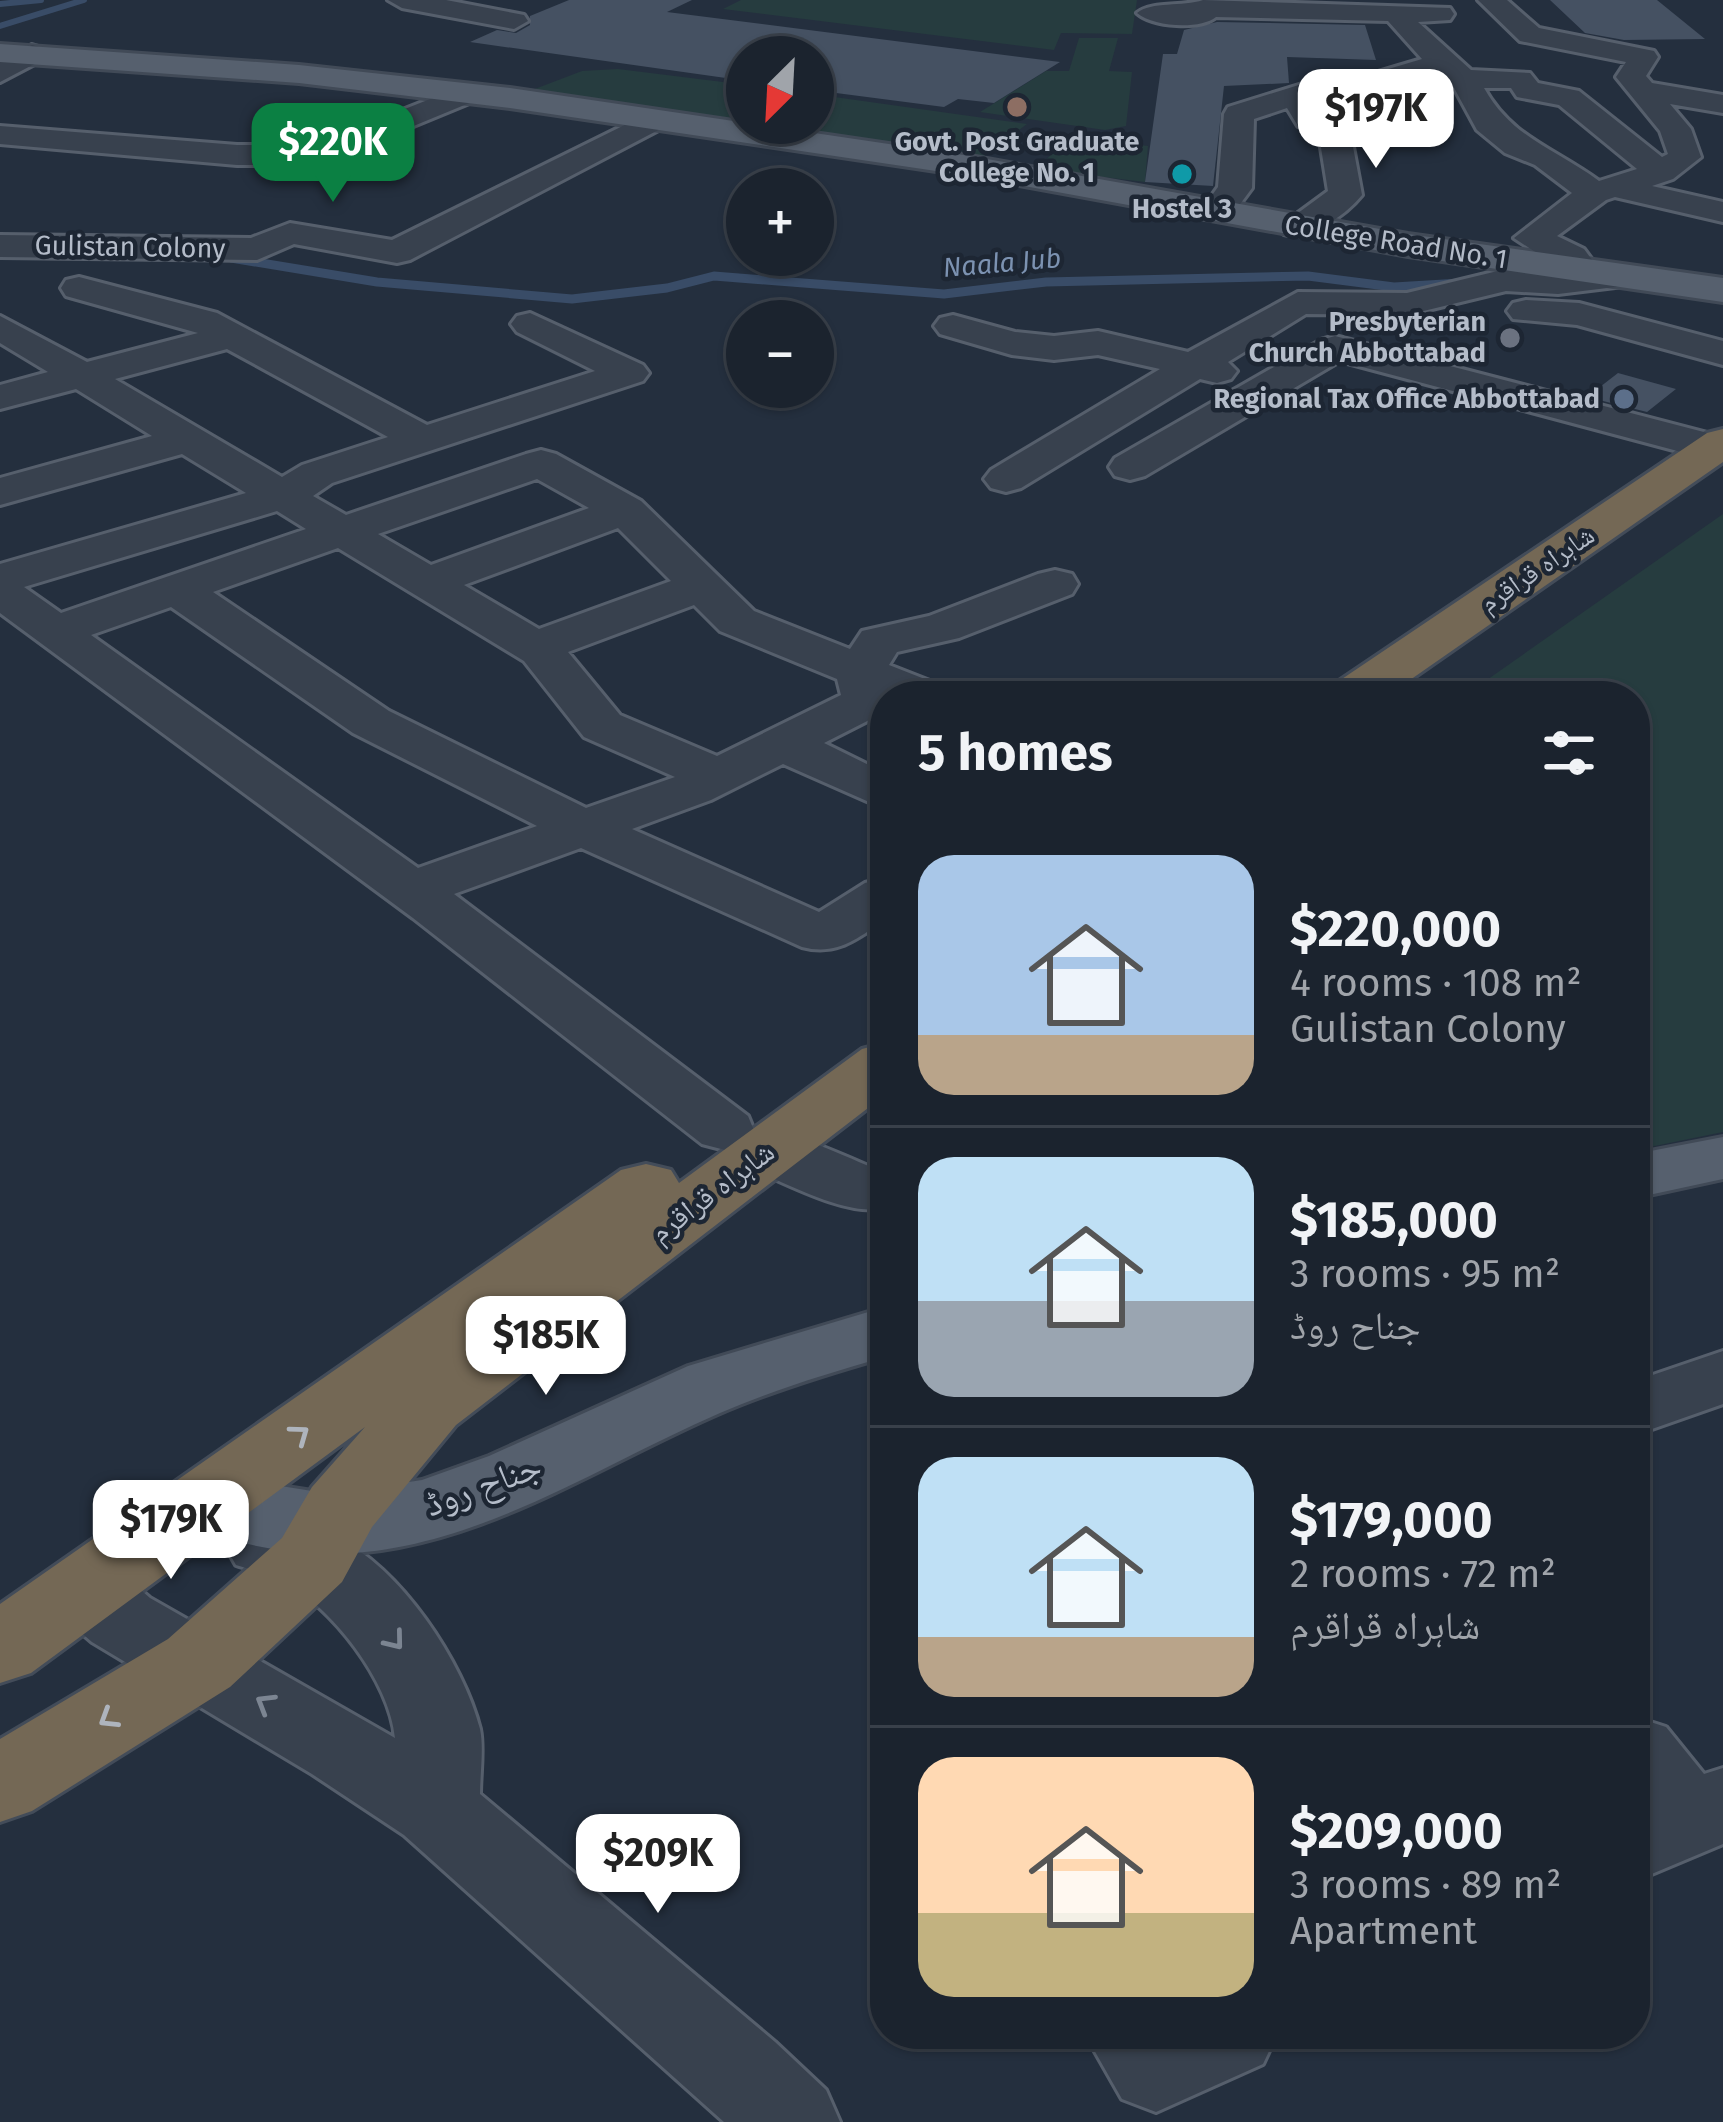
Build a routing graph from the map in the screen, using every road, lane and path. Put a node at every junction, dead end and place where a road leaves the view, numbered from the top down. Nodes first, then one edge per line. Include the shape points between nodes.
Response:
1 (402, 0) edge
2 (1499, 7) edge
3 (1151, 13) dead end
4 (1397, 14) junction
5 (514, 21) dead end
6 (16, 53) edge
7 (1454, 70) junction
8 (0, 73) edge
9 (1641, 90) junction
10 (468, 93) junction
11 (1295, 95) junction
12 (1723, 104) edge
13 (655, 119) junction
14 (0, 135) edge
15 (1723, 156) edge
16 (1672, 160) junction
17 (1603, 190) junction
18 (1217, 212) junction
19 (1723, 212) edge
20 (1296, 227) junction
21 (0, 246) edge
22 (1581, 269) junction
23 (1628, 276) junction
24 (79, 288) dead end
25 (1723, 290) edge
26 (1407, 304) junction
27 (530, 324) dead end
28 (953, 326) dead end
29 (0, 327) edge
30 (233, 336) junction
31 (1723, 353) edge
32 (1193, 366) junction
33 (83, 376) junction
34 (1272, 384) junction
35 (1704, 394) edge
36 (0, 397) edge
37 (1646, 430) junction
38 (188, 439) junction
39 (424, 440) junction
40 (1720, 454) edge
41 (1130, 467) dead end
42 (1006, 479) dead end
43 (11, 487) edge
44 (282, 496) junction
45 (625, 510) junction
46 (341, 532) junction
47 (131, 540) junction
48 (0, 579) edge
49 (426, 583) junction
50 (1054, 584) dead end
51 (702, 586) junction
52 (177, 589) junction
53 (0, 591) edge
54 (55, 631) junction
55 (535, 647) junction
56 (860, 673) junction
57 (882, 681) edge
58 (1375, 681) edge
59 (1425, 681) edge
60 (783, 744) junction
61 (718, 776) junction
62 (870, 786) edge
63 (583, 828) junction
64 (411, 890) junction
65 (870, 905) edge
66 (870, 1029) edge
67 (870, 1071) edge
68 (745, 1141) junction
69 (1723, 1158) edge
70 (1650, 1173) edge
71 (870, 1189) edge
72 (870, 1337) edge
73 (1723, 1376) edge
74 (1650, 1403) edge
75 (192, 1512) junction
76 (320, 1542) junction
77 (85, 1588) junction
78 (0, 1649) edge
79 (199, 1663) junction
80 (1650, 1774) edge
81 (0, 1785) edge
82 (435, 1810) junction
83 (1682, 1822) edge
84 (1143, 2049) edge
85 (1197, 2049) edge
86 (791, 2122) edge

1 - 5 street
2 - 4 street
2 - 9 street via 1537,38 1641,53 1631,76
3 - 4 street
4 - 7 street
6 - 8 street
6 - 10 main road, College Road No. 1
7 - 11 street
7 - 16 street via 1520,79 1528,91 1568,97
7 - 17 street via 1503,136
9 - 12 street
9 - 16 street via 1675,129
10 - 13 main road, College Road No. 1
10 - 14 street via 319,155
11 - 18 street via 1239,114 1235,188
11 - 20 street via 1309,119 1332,120 1345,195
13 - 18 main road, College Road No. 1
13 - 21 street, Gulistan Colony via 397,252 290,233 257,249
15 - 16 street
16 - 17 street
17 - 19 street
17 - 22 street via 1532,238
18 - 20 main road, College Road No. 1
20 - 22 main road, College Road No. 1
22 - 23 main road, College Road No. 1
23 - 25 main road, College Road No. 1
23 - 26 street via 1506,280
24 - 30 street
26 - 31 street via 1580,314
26 - 32 street via 1298,303
27 - 39 street via 629,373
28 - 32 street via 1054,348 1098,343
29 - 33 street
30 - 33 street
30 - 39 street
32 - 34 street
32 - 42 street
33 - 36 street
33 - 38 street
34 - 37 street via 1335,348
34 - 41 street
35 - 37 street
37 - 40 street
38 - 43 street
38 - 44 street
39 - 44 street via 317,474
40 - 58 highway, شاہراہ قراقرم
40 - 59 highway, شاہراہ قراقرم
43 - 47 street
44 - 46 street
44 - 47 street
45 - 46 street via 541,463
45 - 49 street
45 - 51 street
46 - 49 street
46 - 52 street
47 - 48 street
49 - 55 street
50 - 56 street via 942,628 879,640
51 - 55 street
51 - 56 street via 737,621
52 - 54 street
52 - 63 street via 371,722
53 - 54 street
54 - 64 street
55 - 61 street via 602,726
56 - 57 street
56 - 60 street via 868,701
60 - 61 street
60 - 62 street
61 - 63 street
63 - 64 street
63 - 65 street via 824,935
64 - 68 street
66 - 68 highway, شاہراہ قراقرم
67 - 68 highway, شاہراہ قراقرم
68 - 71 street
75 -> 68 highway, شاہراہ قراقرم
68 - 76 highway, شاہراہ قراقرم via 428,1406
69 - 70 main road
72 - 76 main road, جناح روڈ via 694,1393 458,1500
73 - 74 street
75 - 76 main road, جناح روڈ
75 - 77 highway, شاہراہ قراقرم
76 - 79 highway, شاہراہ قراقرم
76 -> 82 street via 414,1664 438,1732
77 - 78 highway, شاہراہ قراقرم
77 - 79 street via 121,1620
79 -> 81 highway, شاہراہ قراقرم
82 -> 79 street
80 - 83 street
82 - 86 street
84 - 85 street via 1156,2068

